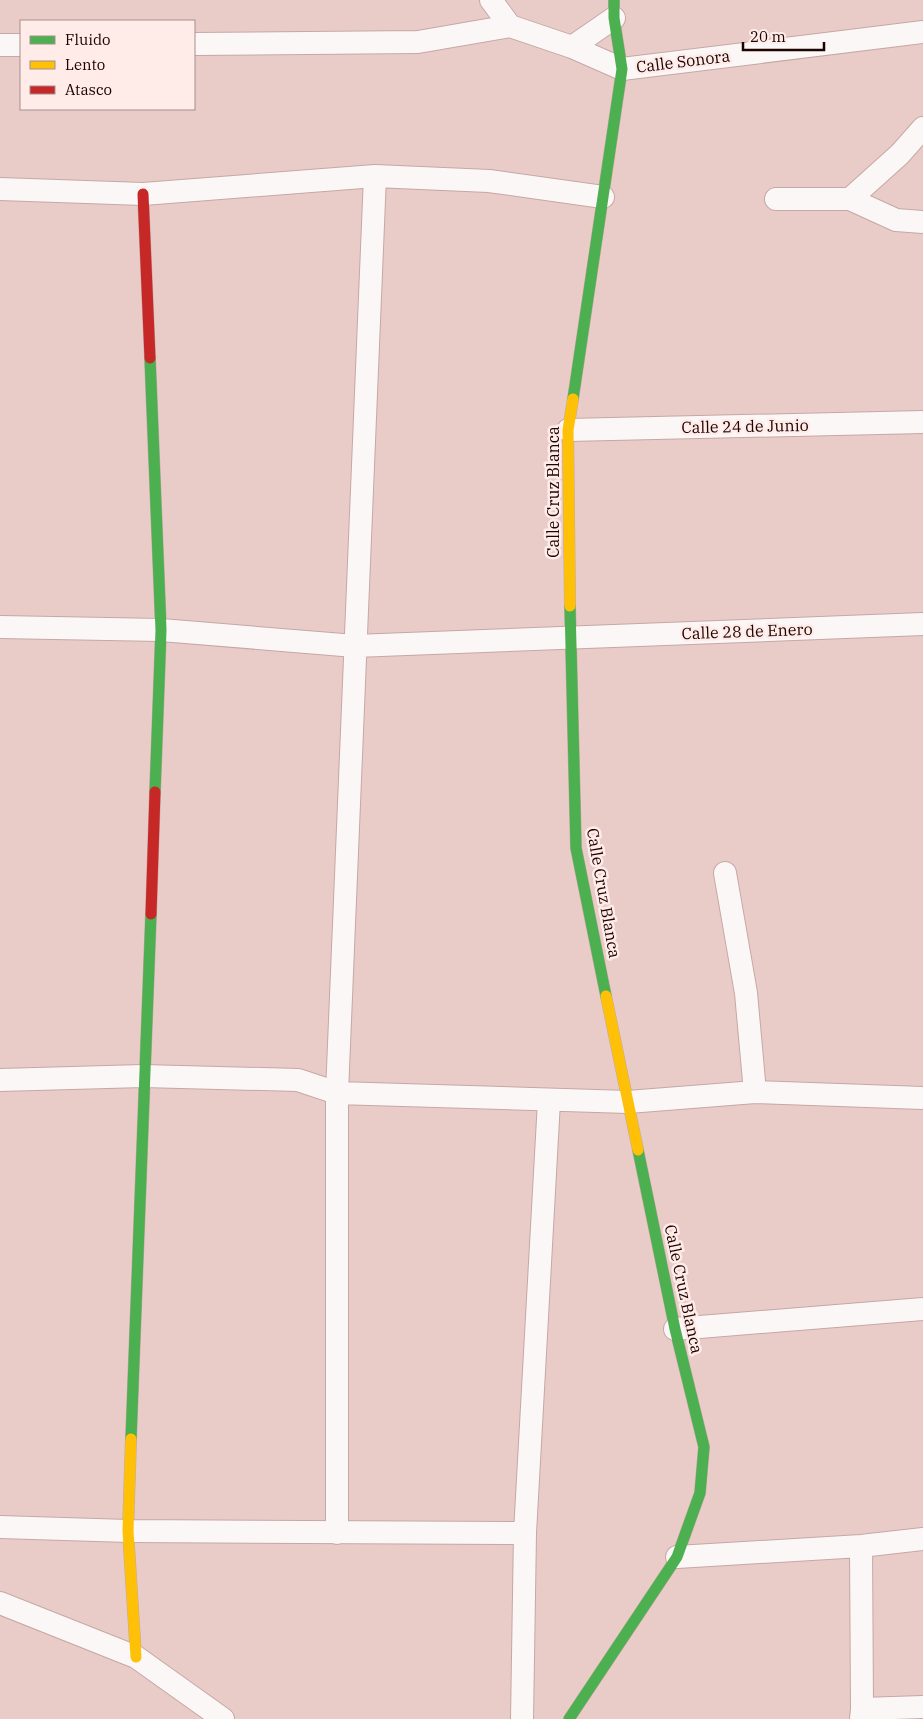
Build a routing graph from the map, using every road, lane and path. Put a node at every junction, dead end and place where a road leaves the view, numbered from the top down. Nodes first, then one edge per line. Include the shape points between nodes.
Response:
1 (491, 0) edge
2 (614, 9) edge
3 (510, 26) junction
4 (923, 32) edge
5 (195, 44) edge
6 (0, 45) edge
7 (20, 45) edge
8 (572, 47) junction
9 (622, 69) junction
10 (923, 128) edge
11 (375, 176) junction
12 (0, 189) edge
13 (143, 194) junction
14 (603, 197) junction
15 (776, 199) dead end
16 (850, 199) junction
17 (923, 222) edge
18 (923, 422) edge
19 (568, 430) junction
20 (923, 624) edge
21 (0, 627) edge
22 (161, 630) junction
23 (570, 638) junction
24 (355, 646) junction
25 (725, 873) dead end
26 (143, 1076) junction
27 (0, 1080) edge
28 (754, 1092) junction
29 (337, 1093) junction
30 (923, 1098) edge
31 (550, 1101) junction
32 (628, 1102) junction
33 (923, 1309) edge
34 (675, 1329) junction
35 (0, 1527) edge
36 (128, 1531) junction
37 (337, 1533) junction
38 (525, 1533) junction
39 (923, 1539) edge
40 (861, 1546) junction
41 (677, 1557) junction
42 (0, 1603) edge
43 (136, 1657) junction
44 (923, 1707) edge
45 (861, 1714) edge
46 (223, 1719) edge
47 (522, 1719) edge
48 (569, 1719) edge

1 - 3 street
2 - 8 street
2 - 9 street, Calle Cruz Blanca
3 - 5 street via 418,42
3 - 8 street
4 - 9 street, Calle Sonora
6 - 7 street
8 - 9 street
9 - 14 street, Calle Cruz Blanca
10 - 16 street via 900,154
11 - 13 street
11 - 14 street via 489,182
11 - 24 street
12 - 13 street
13 - 22 street
14 - 19 street, Calle Cruz Blanca
15 - 16 street
16 - 17 street via 896,220
18 - 19 street, Calle 24 de Junio
19 - 23 street, Calle Cruz Blanca
20 - 23 street, Calle 28 de Enero
21 - 22 street, Calle 28 de Enero
22 - 24 street, Calle 28 de Enero
22 - 26 street
23 - 24 street, Calle 28 de Enero
23 - 32 street, Calle Cruz Blanca via 576,848
24 - 29 street
25 - 28 street via 746,992
26 - 27 street
26 - 29 street via 298,1080
26 - 36 street
28 - 30 street
28 - 32 street
29 - 31 street
29 - 37 street
31 - 32 street
31 - 38 street
32 - 34 street, Calle Cruz Blanca
33 - 34 street
34 - 41 street, Calle Cruz Blanca via 704,1447 700,1493
35 - 36 street
36 - 37 street
36 - 43 street
37 - 38 street
38 - 47 street
39 - 40 street
40 - 41 street
40 - 45 street
41 - 48 street, Calle Cruz Blanca
42 - 43 street
43 - 46 street
44 - 45 street

